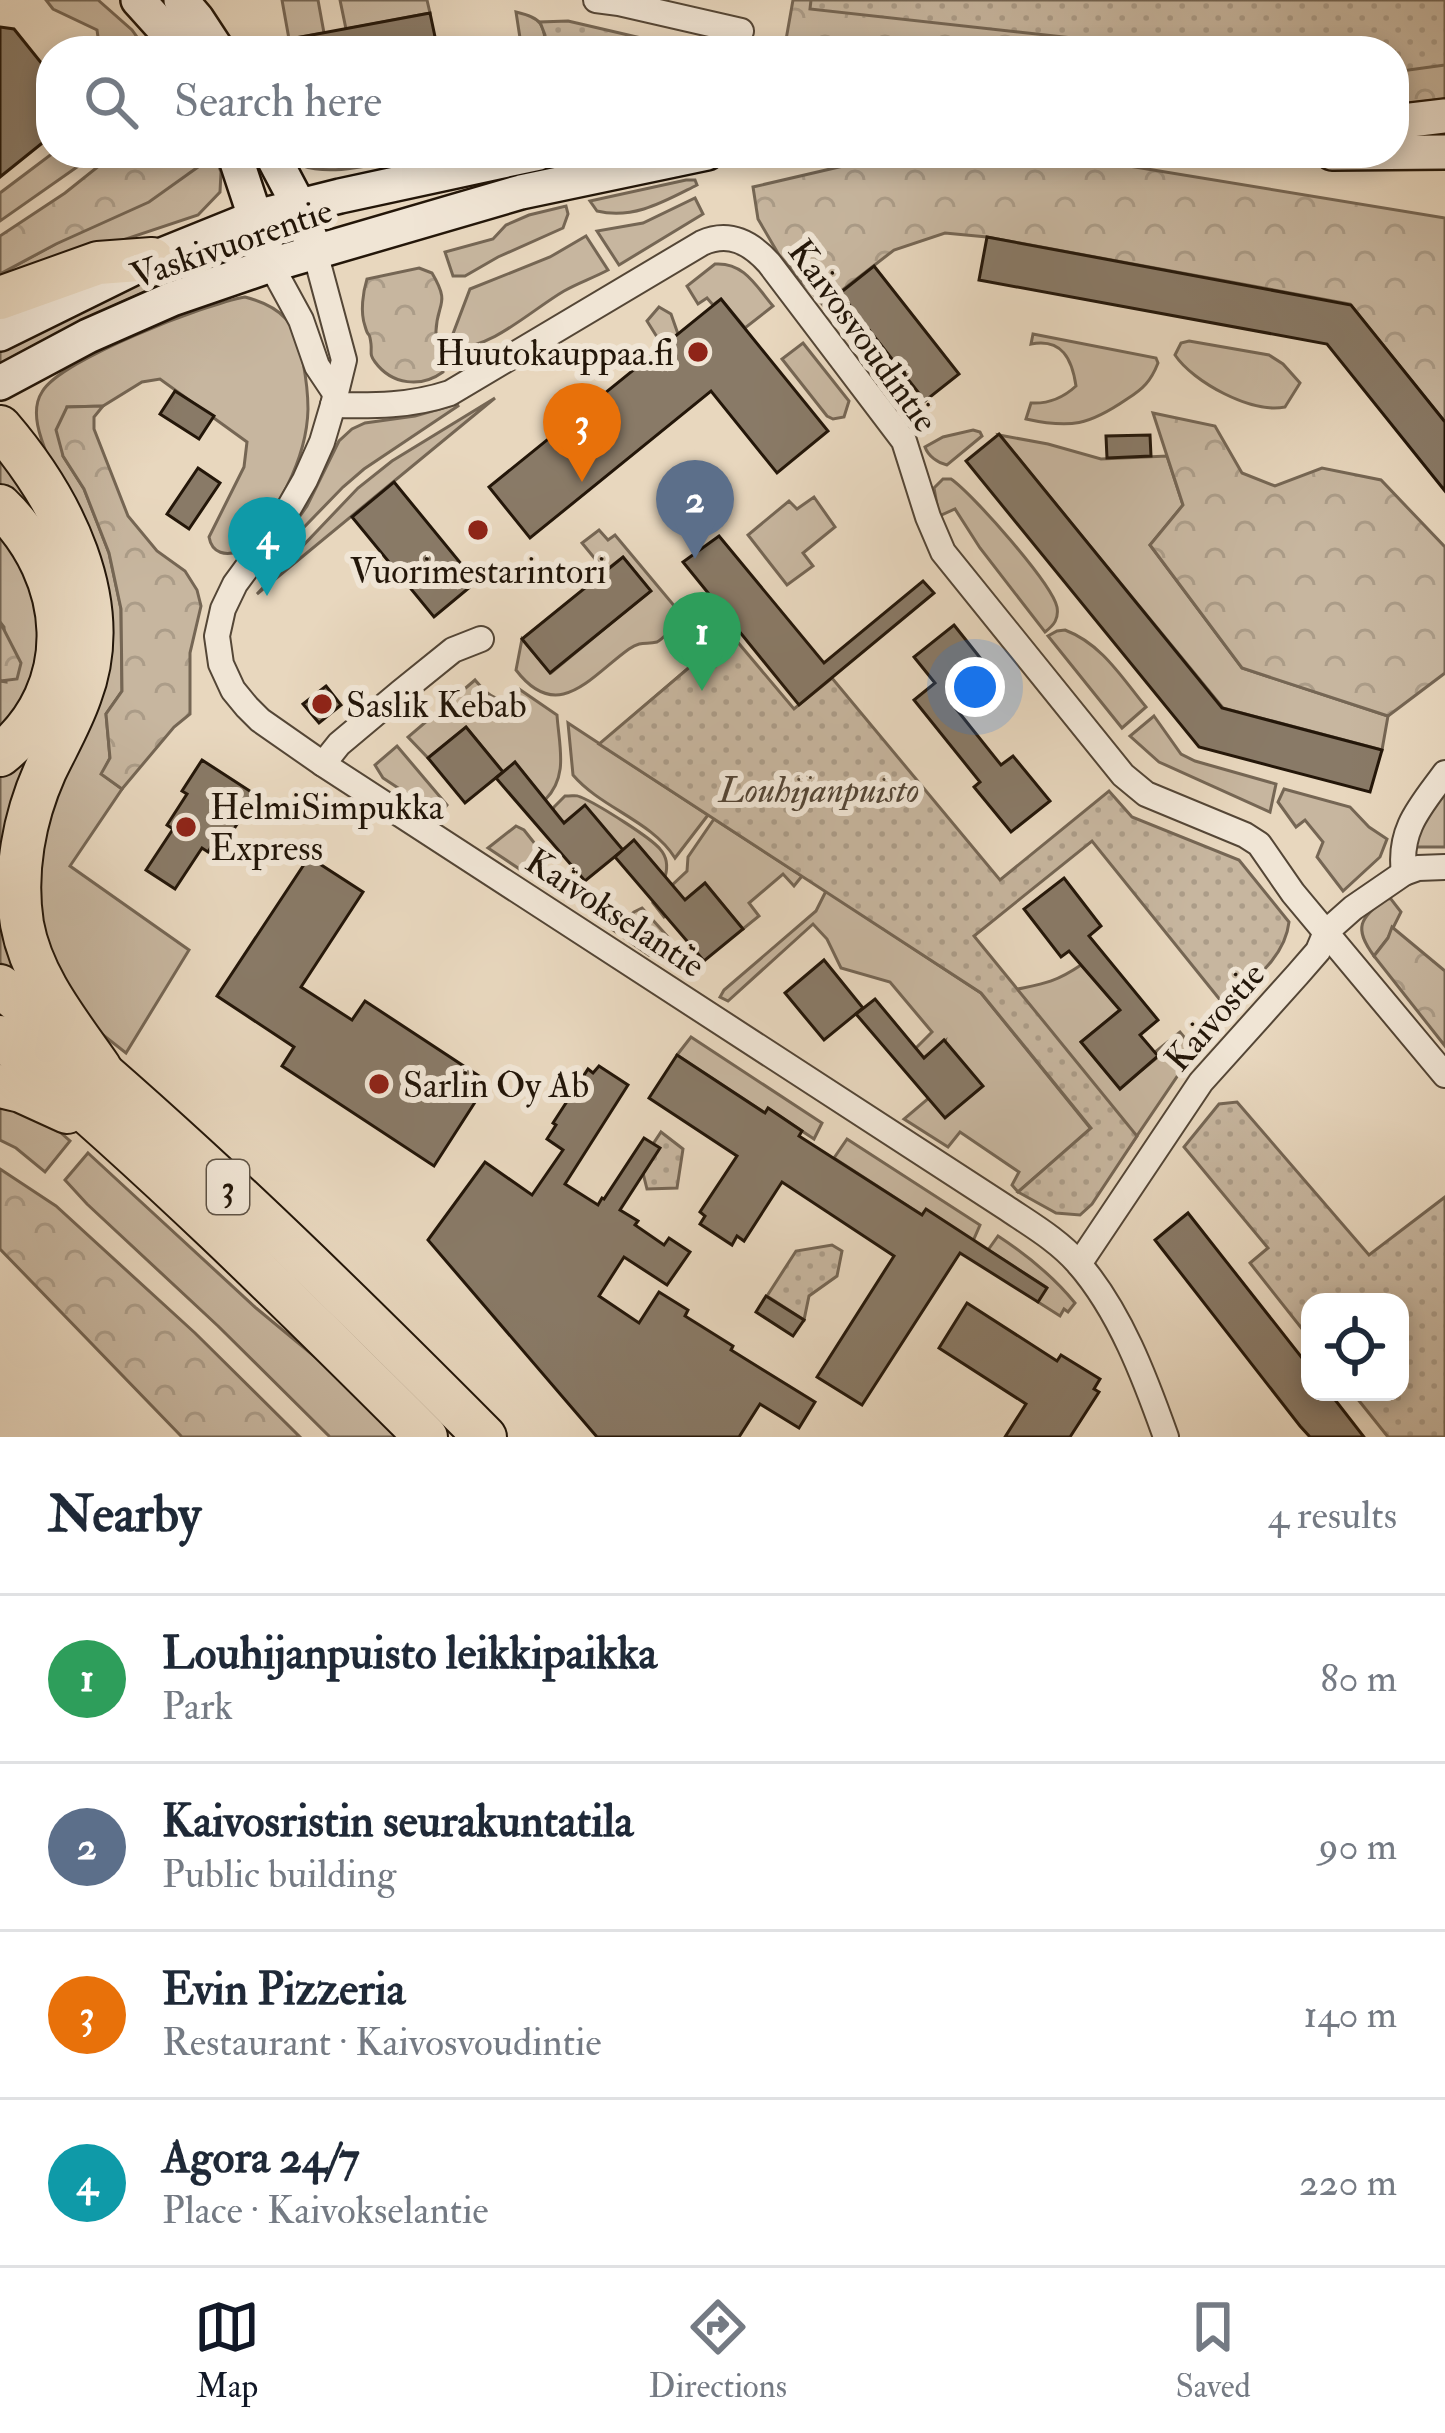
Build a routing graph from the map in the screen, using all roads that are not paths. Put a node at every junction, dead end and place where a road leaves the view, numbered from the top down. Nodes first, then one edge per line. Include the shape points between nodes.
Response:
1 (596, 0) edge
2 (159, 2) edge
3 (741, 31) dead end
4 (176, 36) edge
5 (200, 36) edge
6 (1445, 116) edge
7 (1409, 120) edge
8 (1409, 152) edge
9 (1445, 152) edge
10 (239, 168) edge
11 (279, 168) edge
12 (471, 168) edge
13 (635, 168) edge
14 (299, 206) junction
15 (256, 217) junction
16 (315, 252) junction
17 (152, 259) junction
18 (271, 265) junction
19 (0, 298) edge
20 (0, 334) edge
21 (0, 383) edge
22 (334, 399) junction
23 (0, 427) edge
24 (0, 506) edge
25 (482, 639) dead end
26 (0, 755) edge
27 (323, 764) junction
28 (1445, 772) edge
29 (1445, 866) edge
30 (1404, 873) junction
31 (1326, 932) junction
32 (0, 986) edge
33 (0, 1037) edge
34 (100, 1068) junction
35 (1445, 1075) edge
36 (0, 1086) edge
37 (111, 1134) junction
38 (1079, 1264) junction
39 (426, 1437) edge
40 (485, 1437) edge
41 (1166, 1437) edge

1 - 3 street
2 - 4 main road
2 - 5 main road
6 - 7 main road
8 - 9 main road
10 - 15 main road
11 - 14 main road
12 - 14 main road, Vaskivuorentie
13 - 16 main road, Vaskivuorentie
14 - 15 main road, Vaskivuorentie
14 - 16 main road
15 - 17 main road, Vaskivuorentie
15 - 18 main road
16 - 18 main road, Vaskivuorentie
16 - 22 street, Kaivokselantie via 344,360
17 - 19 highway via 98,263
17 - 20 main road, Vaskivuorentie
18 - 21 main road, Vaskivuorentie via 172,298
18 - 22 street
22 - 27 street, Kaivokselantie via 305,480 235,584 217,636 220,664 247,707
22 - 31 street, Kaivosvoudintie via 391,406 450,393 702,243 745,242 904,441 943,552 1123,775 1146,794 1258,844
23 - 34 highway via 48,495 91,604 93,645 82,694 25,830 20,889 42,983
24 - 26 highway via 38,552 60,627 41,704
25 - 27 street via 401,692
27 - 38 street, Kaivokselantie via 1005,1207
28 - 30 street via 1412,818
29 - 30 street, Kaivostie
30 - 31 street, Kaivostie
31 - 35 street, Kaivosvoudintie
31 - 38 street, Kaivostie via 1318,951 1201,1082
32 - 34 highway, 3
33 - 37 highway, 3
34 - 40 highway, 3
36 - 37 highway
37 - 39 highway, 3
38 - 41 street, Kaivokselantie via 1130,1348

